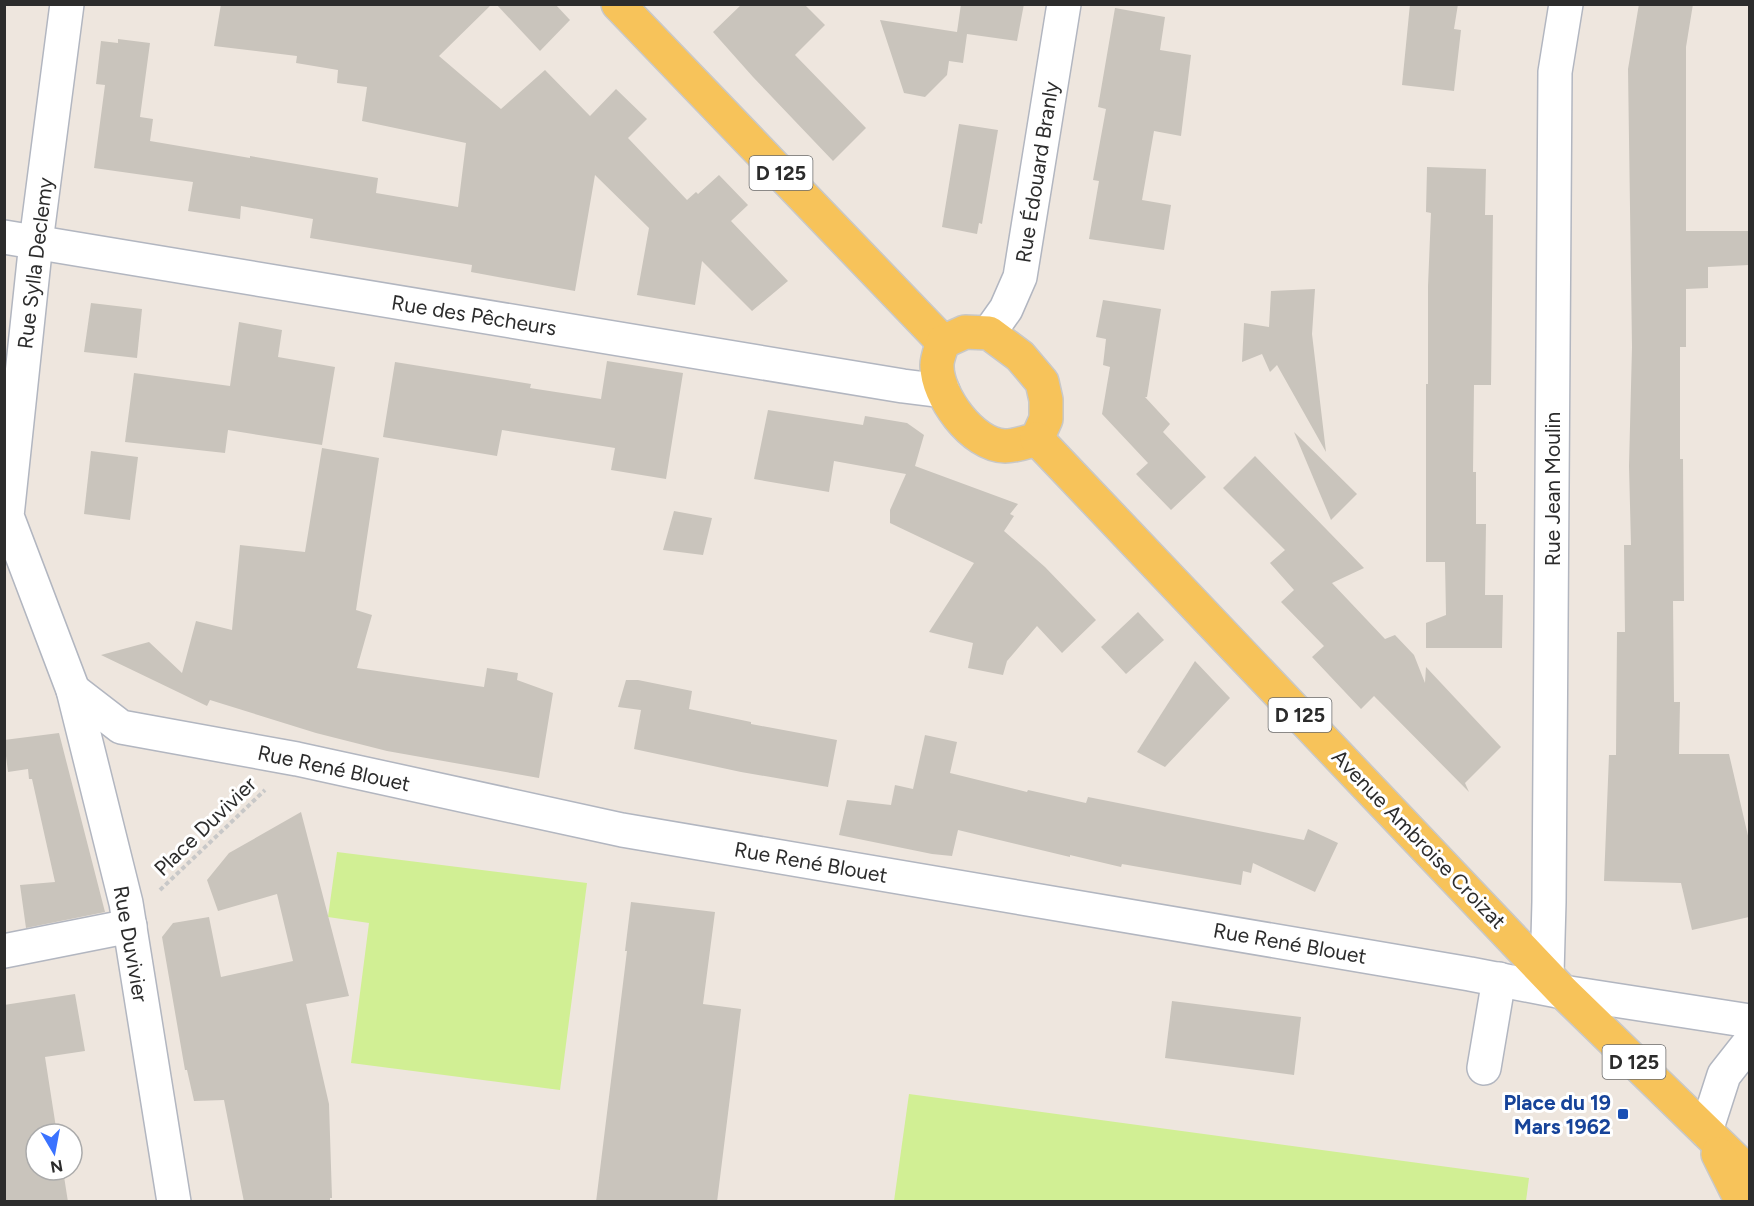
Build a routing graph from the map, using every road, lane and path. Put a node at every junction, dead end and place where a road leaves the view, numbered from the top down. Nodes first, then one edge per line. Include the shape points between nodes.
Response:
1 (67, 4) edge
2 (618, 4) edge
3 (1064, 4) edge
4 (1566, 4) edge
5 (20, 240) edge
6 (988, 333) junction
7 (943, 342) junction
8 (943, 391) junction
9 (1037, 439) junction
10 (15, 564) edge
11 (73, 690) junction
12 (297, 759) junction
13 (128, 914) junction
14 (4, 951) edge
15 (1499, 979) junction
16 (1555, 983) junction
17 (1749, 1021) edge
18 (1749, 1042) edge
19 (1484, 1068) dead end
20 (1706, 1131) junction
21 (1749, 1174) edge
22 (174, 1202) edge
23 (1742, 1202) edge

1 - 5 street, Rue Sylla Declemy
2 - 7 main road, D 125
3 - 6 street, Rue Édouard Branly via 1020,277
4 - 16 street, Rue Jean Moulin via 1555,72 1549,902
5 - 8 street, Rue des Pêcheurs
5 - 10 street, Rue Sylla Declemy via 7,516
6 - 7 main road via 966,332
6 - 9 main road via 1020,356 1042,382 1046,419
7 - 8 main road via 937,365
8 - 9 main road via 971,432 986,441 1002,446
9 - 16 main road, Avenue Ambroise Croizat / D 125
10 - 11 street, Rue Sylla Declemy
11 - 12 street, Rue René Blouet via 121,727
11 - 13 street, Rue Duvivier
12 - 13 path, Place Duvivier via 155,895
12 - 15 street, Rue René Blouet via 622,830
13 - 14 street
13 - 22 street, Rue Duvivier
15 - 16 street, Rue René Blouet
15 - 19 street
16 - 17 street, Rue René Blouet
16 - 20 main road, Avenue Ambroise Croizat / D 125
18 - 20 street via 1724,1075
20 - 21 main road, Avenue Ambroise Croizat / D 125
20 - 23 main road, Avenue Ambroise Croizat / D 125

